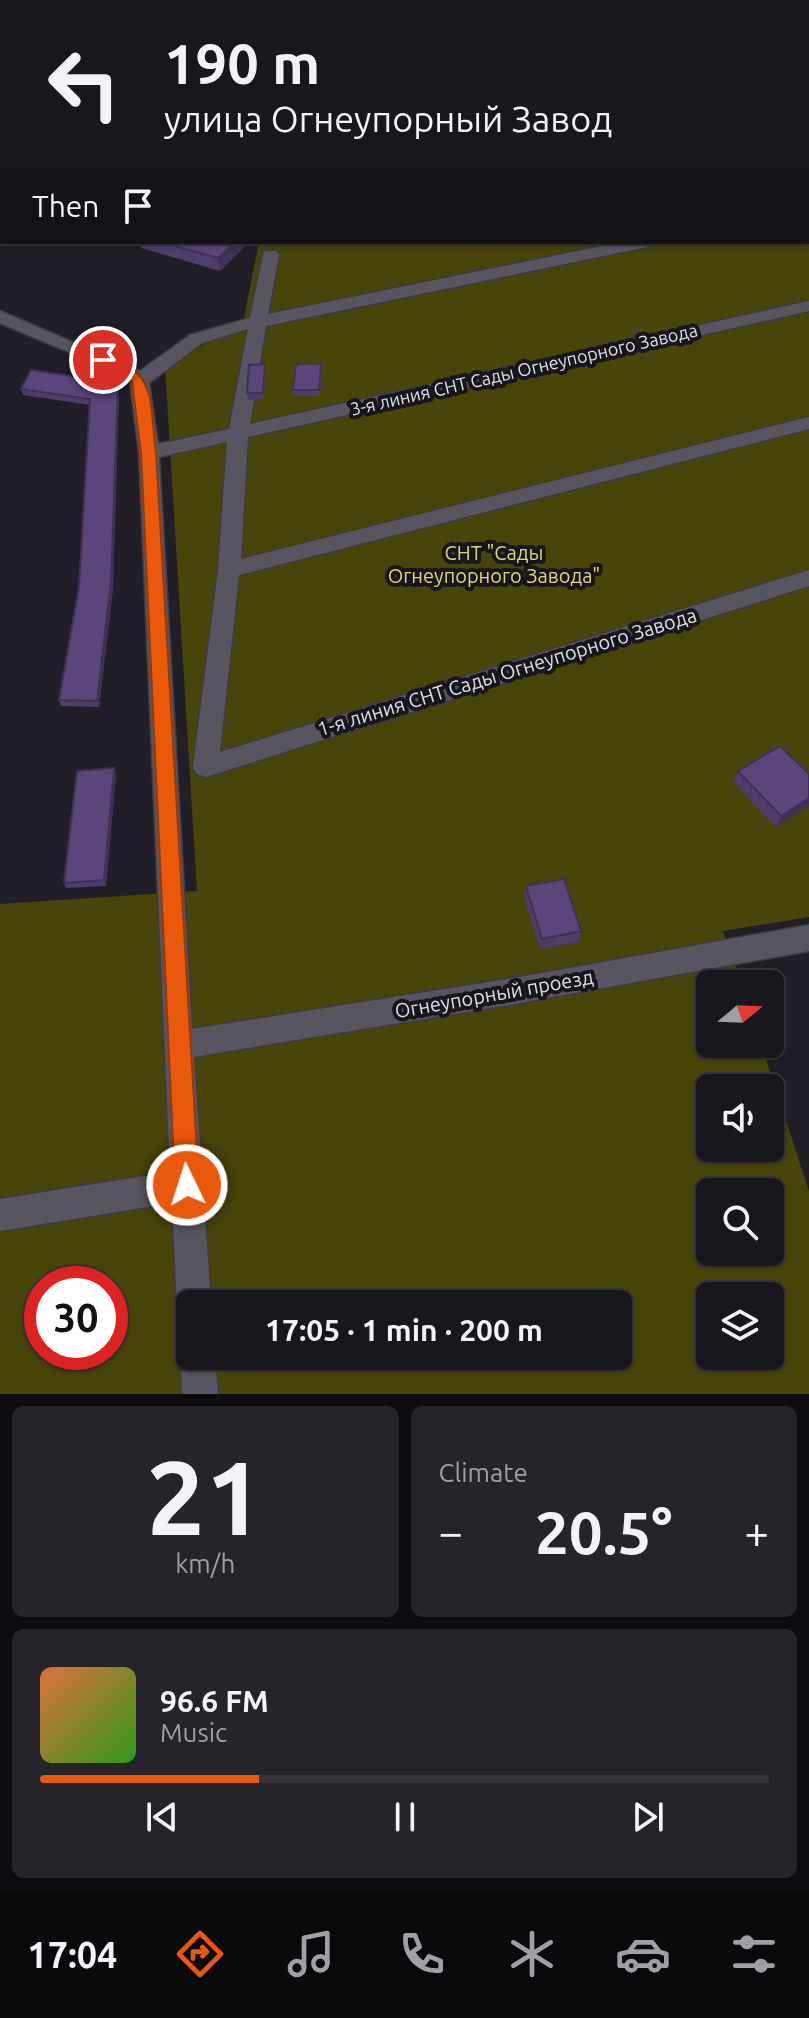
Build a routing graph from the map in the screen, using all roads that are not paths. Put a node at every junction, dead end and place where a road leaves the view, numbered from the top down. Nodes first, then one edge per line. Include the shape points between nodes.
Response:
1 (637, 244) edge
2 (270, 255) dead end
3 (809, 306) edge
4 (0, 316) edge
5 (257, 322) junction
6 (139, 381) junction
7 (809, 423) edge
8 (238, 434) junction
9 (149, 453) junction
10 (229, 570) junction
11 (809, 578) edge
12 (809, 938) edge
13 (178, 1045) junction
14 (187, 1185) junction
15 (0, 1215) edge
16 (193, 1290) edge
17 (199, 1370) edge
18 (200, 1394) edge

1 - 5 street
2 - 5 street
3 - 8 street, 3-я линия СНТ Сады Огнеупорного Завода
4 - 6 street via 130,371
5 - 6 street via 196,339
5 - 8 street
6 - 9 street
7 - 10 street
8 - 9 street, 3-я линия СНТ Сады Огнеупорного Завода
8 - 10 street
9 - 13 street
10 - 11 street, 1-я линия СНТ Сады Огнеупорного Завода via 206,767
12 - 13 street, Огнеупорный проезд
13 - 14 street
14 - 15 street
14 - 16 street
17 - 18 street

